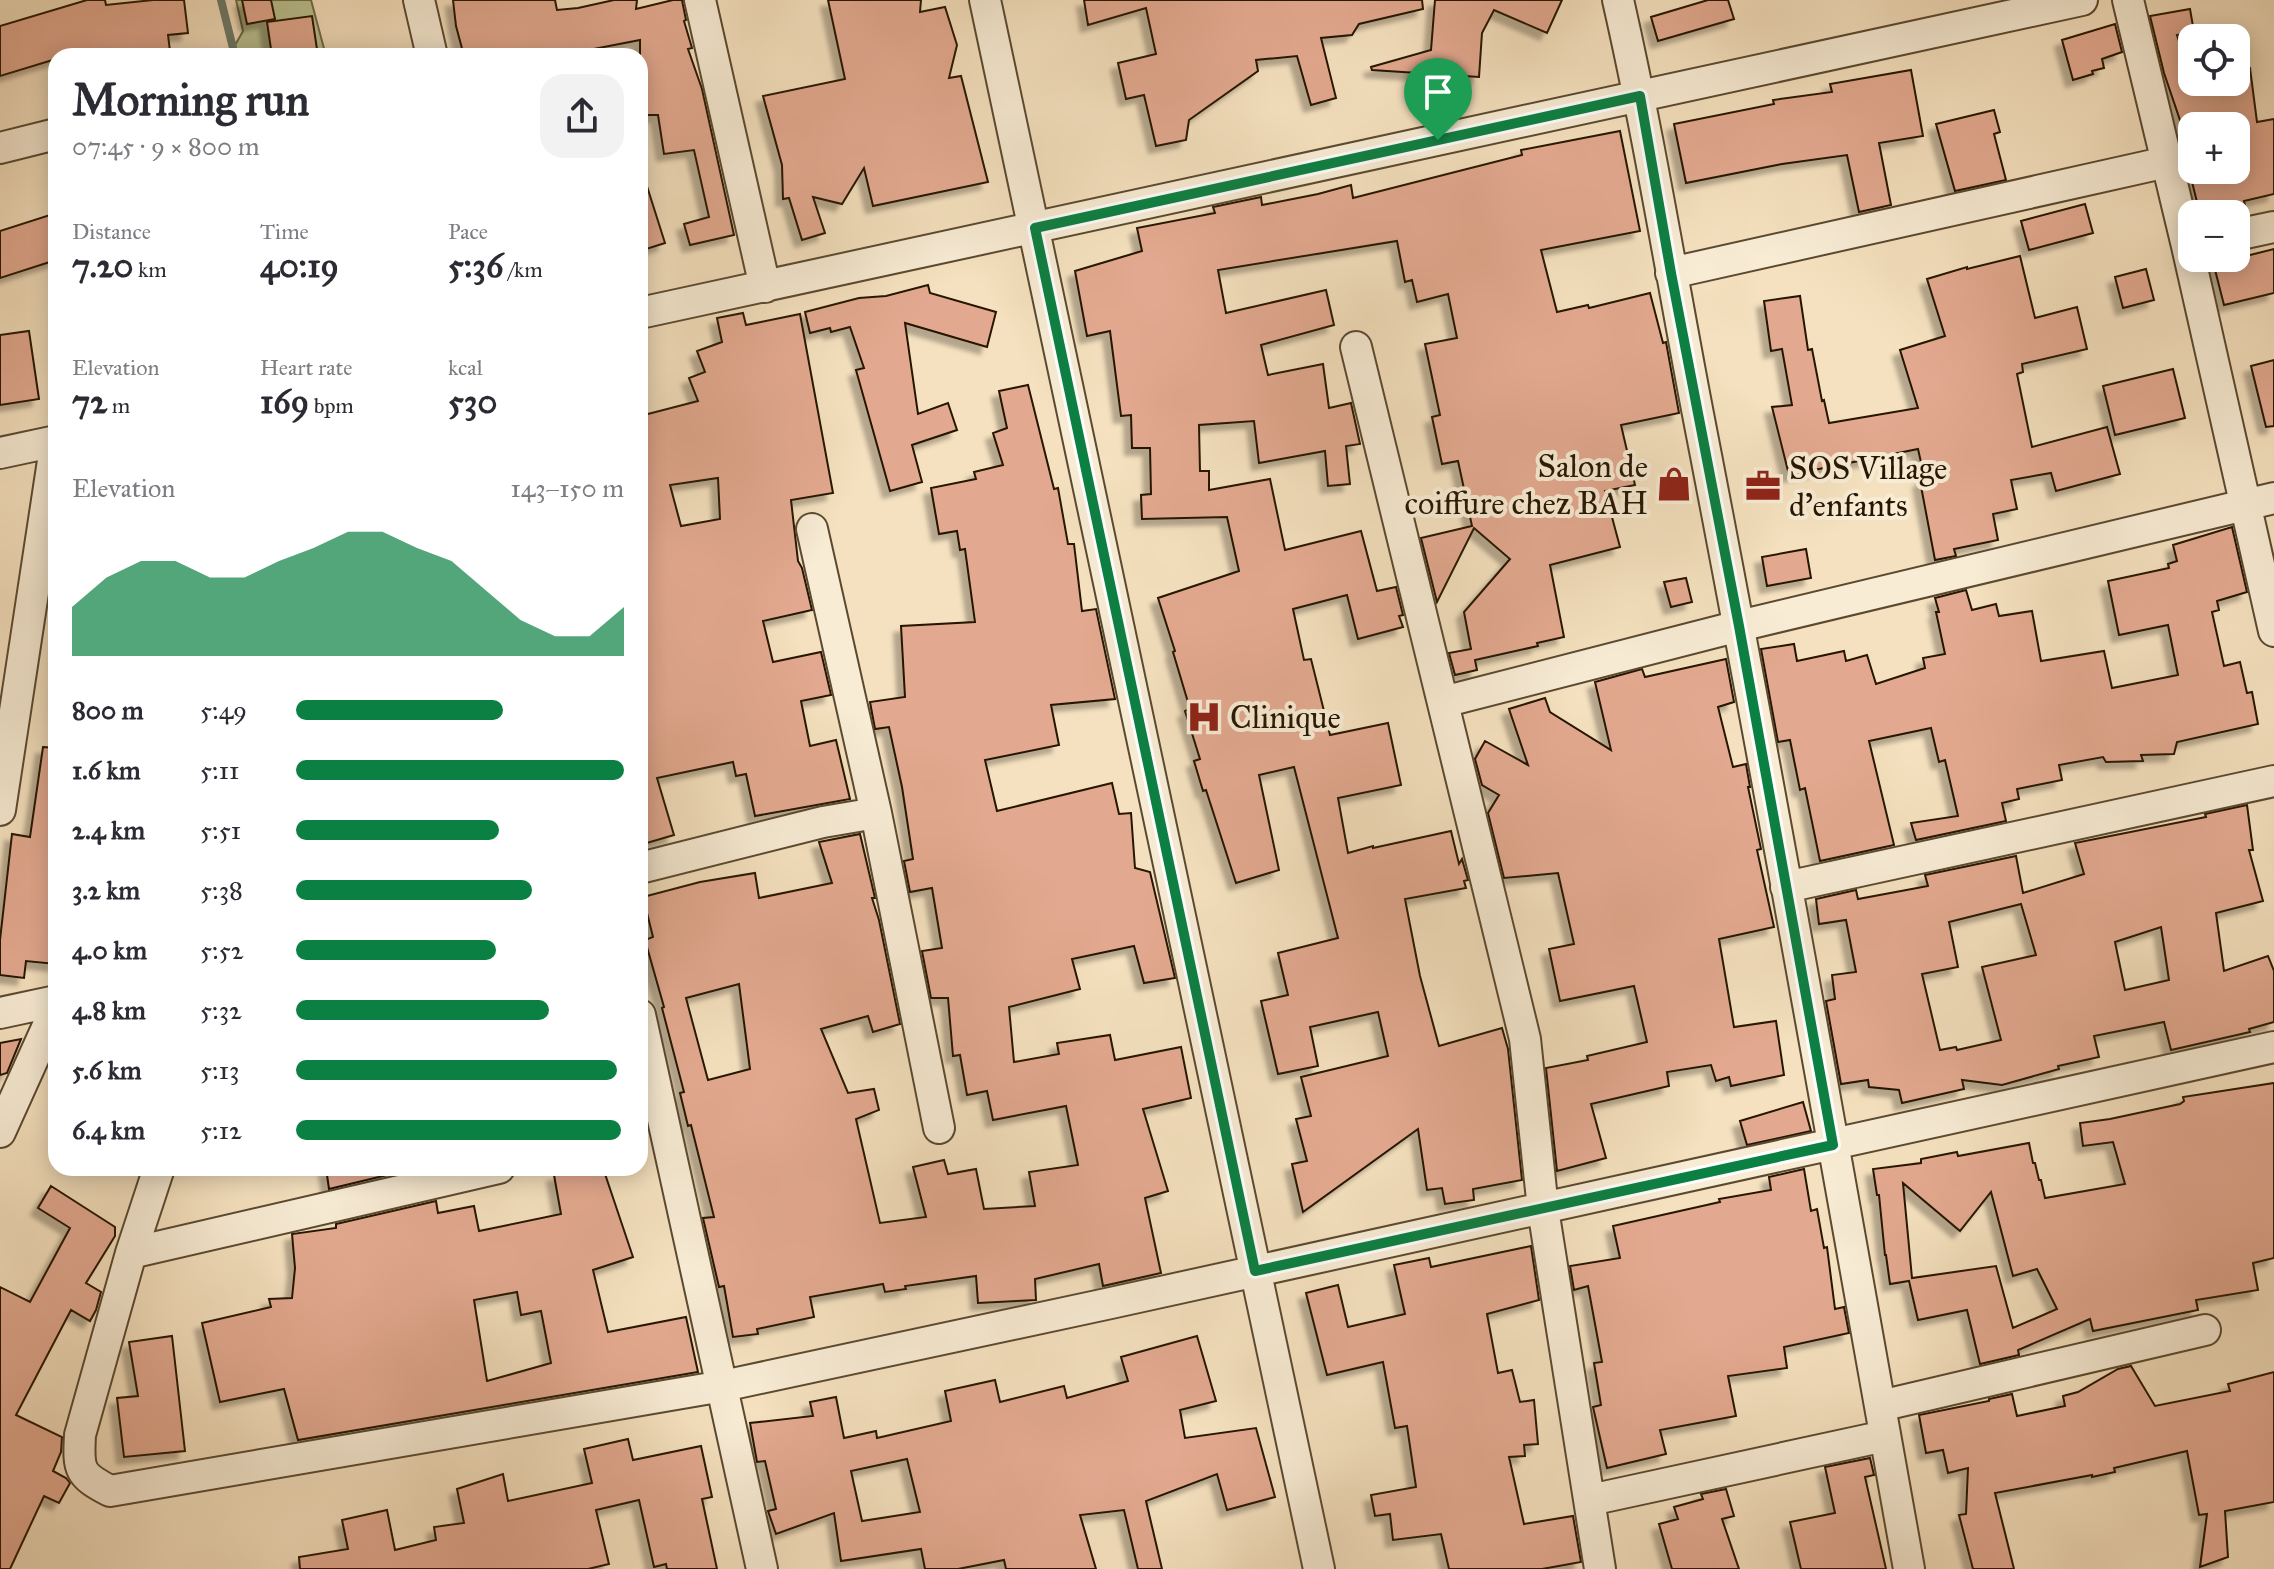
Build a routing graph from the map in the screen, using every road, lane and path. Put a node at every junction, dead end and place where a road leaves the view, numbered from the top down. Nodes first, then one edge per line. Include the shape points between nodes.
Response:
1 (419, 0) edge
2 (700, 0) edge
3 (985, 0) edge
4 (1618, 0) edge
5 (2082, 0) edge
6 (2128, 0) edge
7 (430, 48) edge
8 (1640, 96) junction
9 (48, 136) edge
10 (0, 148) edge
11 (2167, 162) junction
12 (2178, 202) edge
13 (2274, 227) edge
14 (1035, 228) junction
15 (2250, 232) edge
16 (2197, 272) edge
17 (1671, 273) junction
18 (765, 287) junction
19 (648, 311) edge
20 (1356, 347) dead end
21 (48, 443) edge
22 (0, 453) edge
23 (48, 488) edge
24 (2259, 501) edge
25 (812, 529) dead end
26 (1739, 626) junction
27 (2274, 631) edge
28 (1443, 702) junction
29 (6, 733) edge
30 (2274, 781) edge
31 (0, 810) edge
32 (876, 813) junction
33 (648, 866) edge
34 (1786, 887) junction
35 (48, 1003) edge
36 (0, 1013) edge
37 (48, 1026) edge
38 (2274, 1047) edge
39 (648, 1088) edge
40 (939, 1128) dead end
41 (0, 1132) edge
42 (653, 1133) edge
43 (1833, 1145) junction
44 (156, 1176) edge
45 (464, 1176) edge
46 (1543, 1209) junction
47 (131, 1253) junction
48 (1255, 1271) junction
49 (2205, 1330) dead end
50 (723, 1386) junction
51 (1880, 1406) junction
52 (1885, 1436) junction
53 (1590, 1500) junction
54 (762, 1569) edge
55 (1319, 1569) edge
56 (1600, 1569) edge
57 (1909, 1569) edge

1 - 7 street
2 - 18 street
3 - 14 street
4 - 8 street
5 - 8 street
6 - 11 street
8 - 14 street
8 - 17 street
9 - 10 street
11 - 12 street
11 - 17 street
13 - 15 street
14 - 18 street
14 - 48 street
16 - 24 street
17 - 26 street
18 - 19 street
20 - 28 street
21 - 22 street
23 - 29 street
24 - 26 street
24 - 27 street
25 - 32 street
26 - 28 street
26 - 34 street
28 - 46 street via 1525,1039
29 - 31 street
30 - 34 street
32 - 33 street
32 - 40 street
34 - 43 street
35 - 36 street
37 - 41 street
38 - 43 street
39 - 42 street
42 - 50 street
43 - 46 street
43 - 51 street
44 - 47 street
45 - 47 street
46 - 48 street
46 - 53 street
47 - 50 street via 80,1435 78,1463 89,1480 110,1491
48 - 50 street
48 - 55 street
49 - 51 street
50 - 54 street
51 - 52 street
52 - 53 street
52 - 57 street
53 - 56 street

